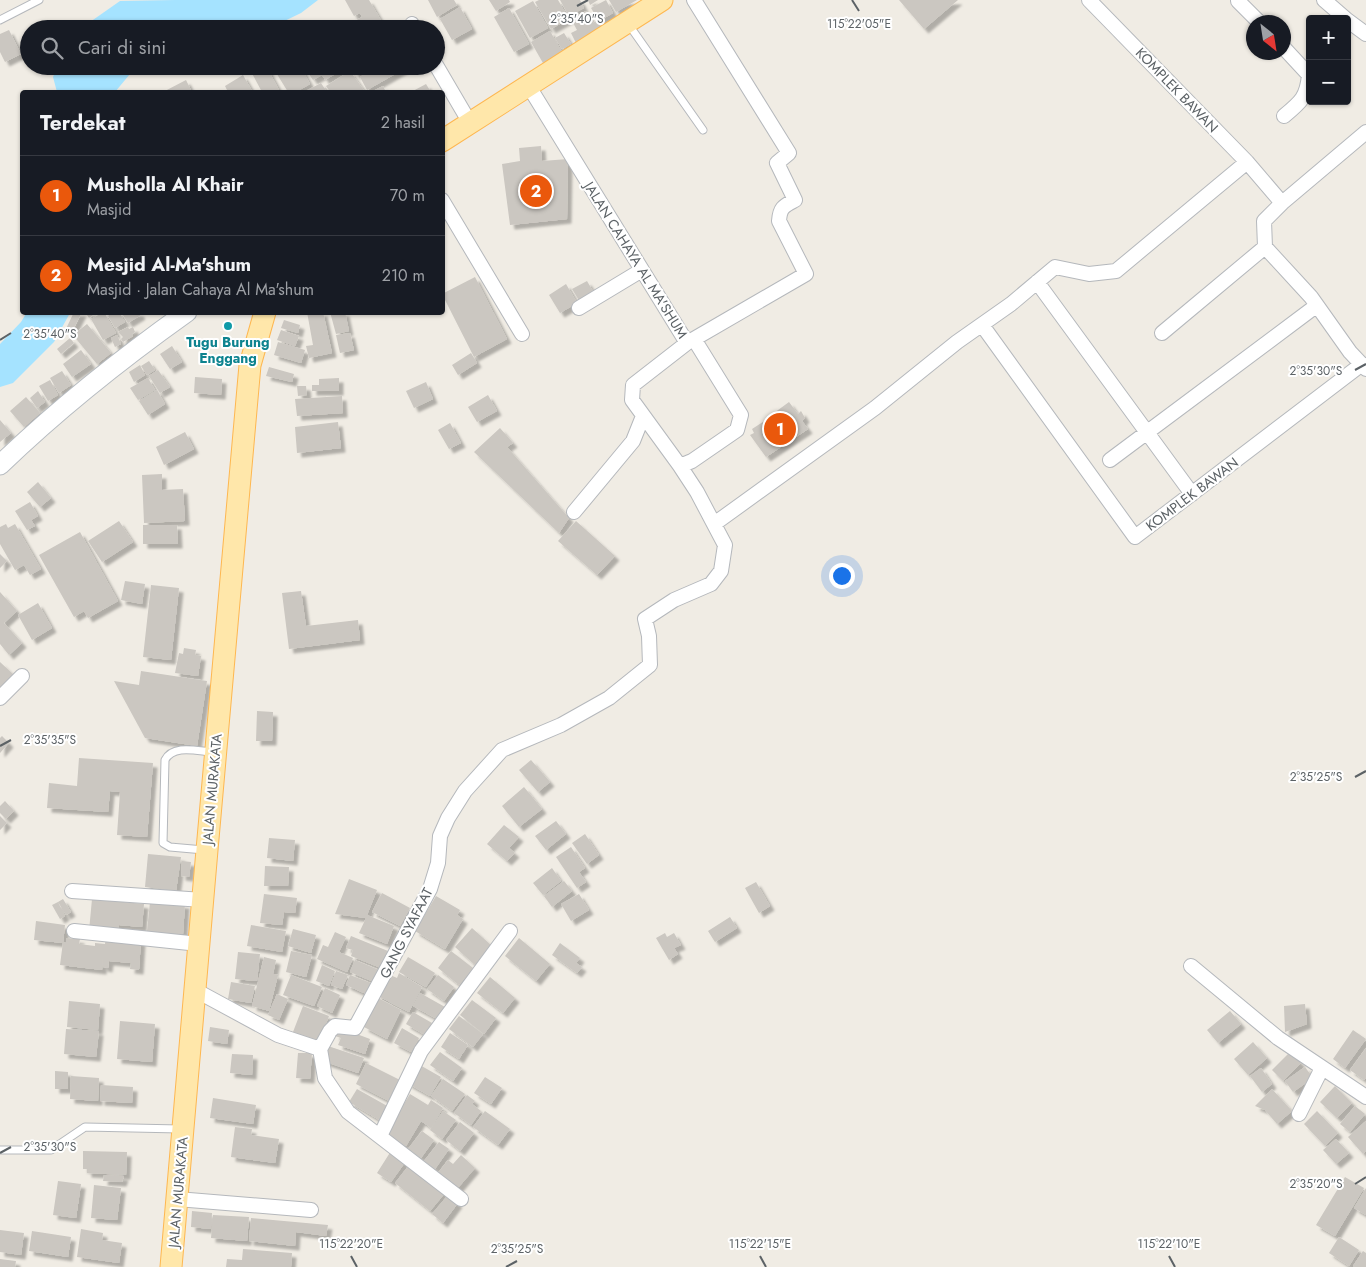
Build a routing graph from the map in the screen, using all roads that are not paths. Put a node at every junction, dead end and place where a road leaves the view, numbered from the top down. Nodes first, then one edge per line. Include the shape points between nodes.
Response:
1 (39, 0) edge
2 (662, 0) edge
3 (694, 0) edge
4 (1089, 0) edge
5 (1238, 0) edge
6 (1324, 0) edge
7 (1252, 15) edge
8 (1342, 15) edge
9 (0, 20) edge
10 (627, 22) junction
11 (1351, 22) edge
12 (1366, 34) edge
13 (1291, 55) edge
14 (442, 75) edge
15 (528, 85) junction
16 (1284, 116) dead end
17 (470, 123) junction
18 (703, 130) dead end
19 (1366, 132) edge
20 (445, 139) edge
21 (1247, 162) junction
22 (1282, 203) junction
23 (445, 205) edge
24 (1265, 247) junction
25 (642, 270) junction
26 (1037, 282) junction
27 (1316, 306) junction
28 (579, 308) dead end
29 (183, 315) edge
30 (261, 316) edge
31 (982, 325) junction
32 (1162, 333) dead end
33 (522, 334) dead end
34 (690, 341) junction
35 (1364, 367) edge
36 (643, 416) junction
37 (1146, 432) junction
38 (1110, 460) dead end
39 (0, 465) edge
40 (680, 466) junction
41 (1192, 494) junction
42 (574, 512) dead end
43 (714, 524) junction
44 (22, 676) dead end
45 (0, 698) edge
46 (215, 753) junction
47 (206, 850) junction
48 (72, 891) dead end
49 (202, 900) junction
50 (74, 931) dead end
51 (510, 931) dead end
52 (199, 944) junction
53 (1191, 966) dead end
54 (195, 990) junction
55 (320, 1049) junction
56 (1322, 1068) junction
57 (1366, 1097) edge
58 (1299, 1114) dead end
59 (183, 1129) junction
60 (380, 1136) junction
61 (0, 1150) edge
62 (177, 1199) junction
63 (460, 1199) dead end
64 (311, 1210) dead end
65 (171, 1267) edge

1 - 9 lane
2 - 10 main road
3 - 34 street, JALAN CAHAYA AL MA'SHUM via 789,153 777,163 796,200 783,207 779,221 806,274
4 - 21 street, KOMPLEK BAWAN
5 - 7 street
6 - 8 street
10 - 15 main road
10 - 18 lane
11 - 12 street
13 - 16 street via 1309,74 1308,89 1302,101
14 - 17 street
15 - 17 main road
15 - 25 street, JALAN CAHAYA AL MA'SHUM
17 - 20 main road
19 - 22 street
21 - 22 street, KOMPLEK BAWAN
21 - 26 street via 1116,271 1089,274 1055,267
22 - 24 street via 1264,221
23 - 33 street
24 - 27 street, KOMPLEK BAWAN via 1312,297
24 - 32 street
25 - 28 street
25 - 34 street, JALAN CAHAYA AL MA'SHUM
26 - 31 street
26 - 37 street
27 - 35 street, KOMPLEK BAWAN
27 - 37 street
29 - 39 main road via 97,380
30 - 46 main road, JALAN MURAKATA via 250,366
31 - 41 street, KOMPLEK BAWAN via 1135,537
31 - 43 street via 875,408
34 - 36 street via 633,385 632,400
34 - 40 street via 741,415 737,430 692,462
35 - 41 street, KOMPLEK BAWAN
36 - 40 street
36 - 42 street via 633,441
37 - 38 street
37 - 41 street
40 - 43 street
43 - 55 street, GANG SYAFAAT via 725,545 721,571 711,584 674,600 645,619 650,665 609,698 561,725 502,750 465,791 440,836 438,863 430,889 375,993 355,1028 335,1026
44 - 45 street
46 - 47 main road, JALAN MURAKATA
46 - 47 lane via 176,750 168,753 165,760 163,843 170,847
47 - 49 main road, JALAN MURAKATA
48 - 49 street
49 - 52 main road, JALAN MURAKATA
50 - 52 street
51 - 60 street via 421,1051
52 - 54 main road, JALAN MURAKATA
53 - 56 street via 1278,1038
54 - 55 street via 278,1035
54 - 59 main road, JALAN MURAKATA
55 - 60 street via 324,1078 348,1112
56 - 57 street
56 - 58 street
59 - 61 lane via 84,1127 51,1150
59 - 62 main road, JALAN MURAKATA
60 - 63 street
62 - 64 street
62 - 65 main road, JALAN MURAKATA

